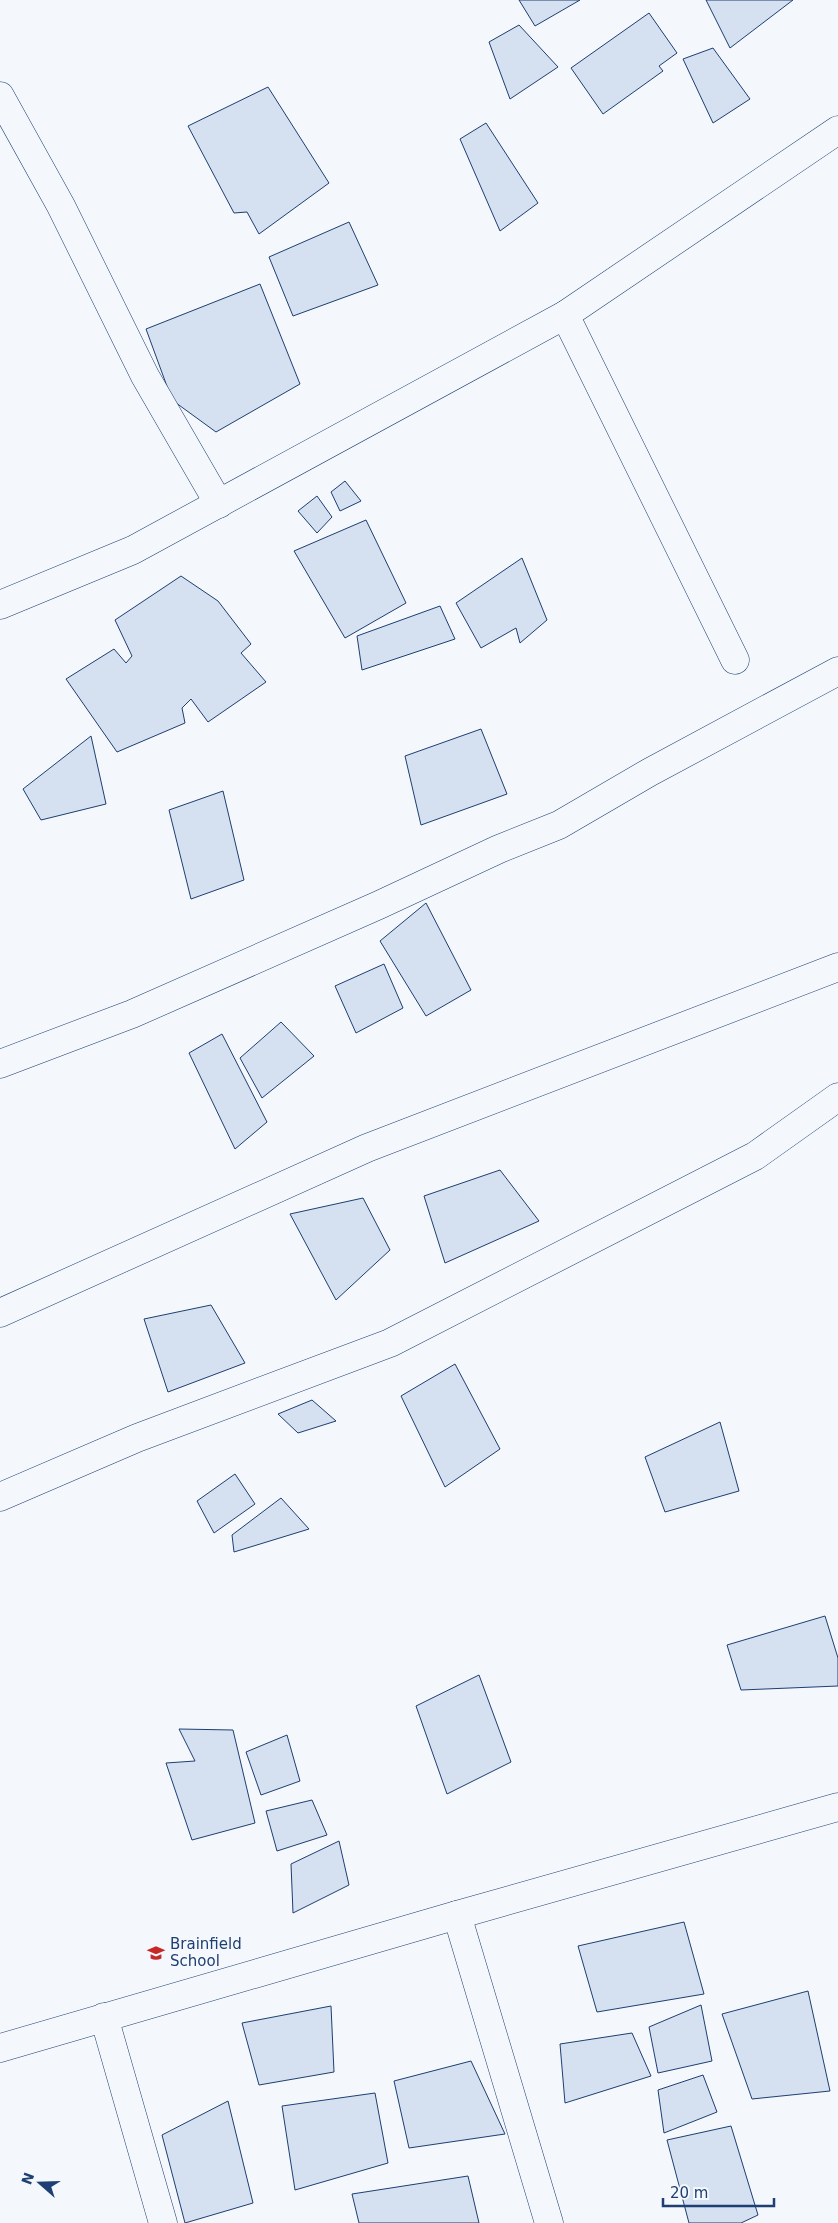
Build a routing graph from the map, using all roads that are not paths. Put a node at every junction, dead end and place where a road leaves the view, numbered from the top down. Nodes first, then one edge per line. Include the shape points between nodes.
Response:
1 (0, 96) edge
2 (838, 130) edge
3 (565, 315) junction
4 (219, 504) junction
5 (0, 605) edge
6 (735, 660) dead end
7 (838, 671) edge
8 (838, 967) edge
9 (0, 1064) edge
10 (838, 1097) edge
11 (0, 1313) edge
12 (0, 1496) edge
13 (838, 1808) edge
14 (457, 1915) junction
15 (104, 2017) junction
16 (0, 2048) edge
17 (164, 2223) edge
18 (549, 2223) edge

1 - 4 street via 60,206 145,376
2 - 3 street
3 - 4 street
3 - 6 street
4 - 5 street via 133,550
7 - 9 street via 650,772 560,825 498,849 132,1014
8 - 11 street via 367,1148
10 - 12 street via 755,1156 390,1343 137,1438
13 - 14 street
14 - 15 street
14 - 18 street
15 - 16 street
15 - 17 street

